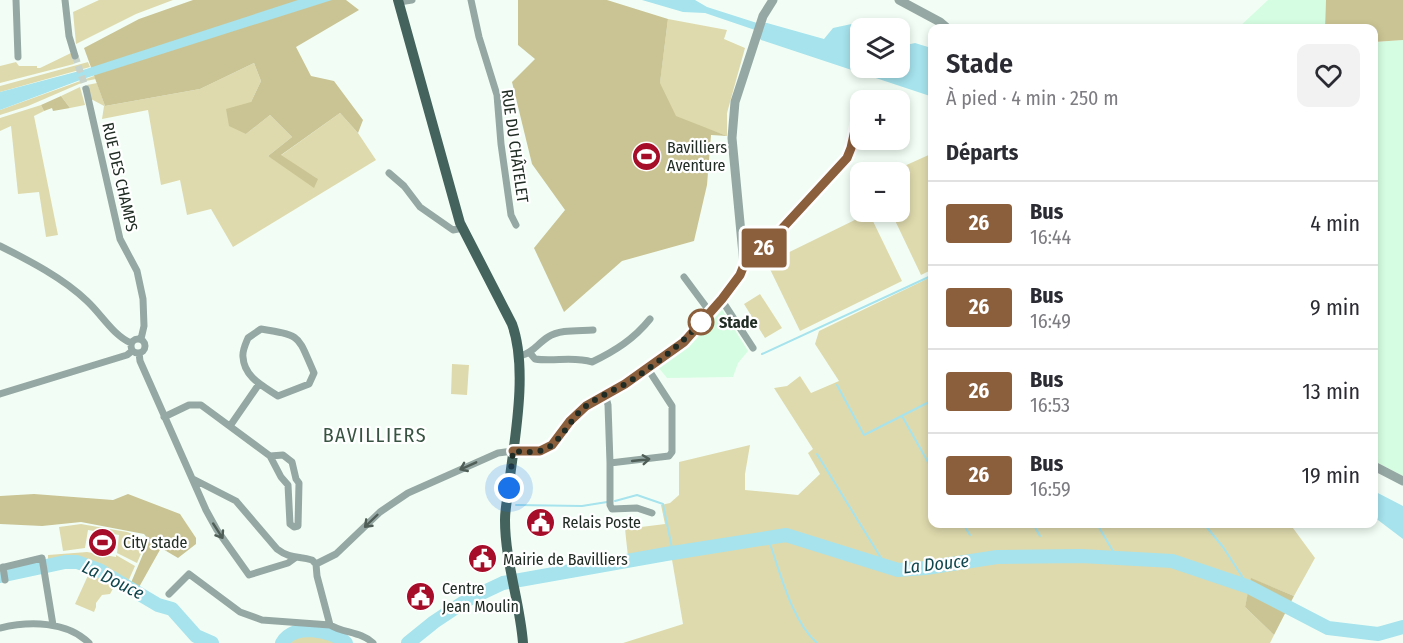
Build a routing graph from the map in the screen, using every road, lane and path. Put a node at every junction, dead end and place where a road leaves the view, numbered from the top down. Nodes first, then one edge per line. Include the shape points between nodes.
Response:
1 (16, 0) edge
2 (65, 0) edge
3 (412, 0) edge
4 (471, 0) edge
5 (773, 0) edge
6 (899, 0) edge
7 (399, 1) edge
8 (942, 24) edge
9 (75, 56) tunnel mouth
10 (18, 57) dead end
11 (86, 89) tunnel mouth
12 (850, 150) edge
13 (389, 173) dead end
14 (516, 225) dead end
15 (463, 228) junction
16 (0, 246) edge
17 (744, 261) junction
18 (684, 277) dead end
19 (722, 299) junction
20 (710, 312) junction
21 (650, 319) dead end
22 (593, 330) dead end
23 (141, 339) junction
24 (753, 348) dead end
25 (134, 349) junction
26 (525, 355) junction
27 (648, 369) junction
28 (259, 384) junction
29 (0, 394) edge
30 (604, 394) junction
31 (164, 417) junction
32 (230, 426) junction
33 (513, 451) junction
34 (270, 456) junction
35 (610, 463) junction
36 (1378, 468) edge
37 (193, 478) junction
38 (1403, 481) edge
39 (652, 513) dead end
40 (296, 558) junction
41 (316, 564) junction
42 (3, 572) edge
43 (169, 594) dead end
44 (53, 625) junction
45 (330, 625) junction
46 (0, 628) edge
47 (89, 643) edge
48 (373, 643) edge
49 (523, 643) edge

1 - 10 street
2 - 9 street
3 - 7 street
4 - 14 street, RUE DU CHÂTELET via 497,95 511,215
5 - 17 street via 766,8 735,102 732,138
6 - 8 street
7 - 15 main road
11 - 23 street, RUE DES CHAMPS via 120,239 137,271 144,326
12 - 17 street via 754,259
13 - 15 street via 420,207 453,230
15 - 26 main road
16 - 25 street via 87,300
17 - 19 street via 740,275
18 - 20 street
19 - 20 street
19 - 24 street
20 - 27 street via 684,342
21 - 26 street via 637,335 592,362 579,358 535,360
22 - 26 street via 549,336
23 - 25 street via 134,340
23 - 25 street, RUE DES CHAMPS via 145,347
25 - 29 street via 127,355
25 - 31 street
26 - 33 main road
27 - 30 street
35 -> 27 street via 669,456 672,452 672,406
28 - 28 street via 278,396 309,384 314,373 299,339 261,329 248,338 242,357 248,375
28 - 32 street
30 - 33 street via 574,417 552,445 540,451
30 - 35 street via 609,405
31 - 32 street via 189,405 201,405
31 - 37 street
32 - 34 street
33 -> 41 street via 498,453 408,493 380,512 336,554
33 - 49 main road via 506,539
34 - 34 street via 283,455 292,462 299,483 298,526 290,524 288,485
35 - 39 street via 612,509 637,508
36 - 38 street
37 - 40 street via 236,501 277,549
37 -> 40 street via 217,530 249,575
40 - 41 street
41 - 45 street
42 - 44 street via 42,558
43 - 45 street via 189,574 240,612 262,620
44 - 46 street
44 - 47 street via 72,630
45 - 48 street

